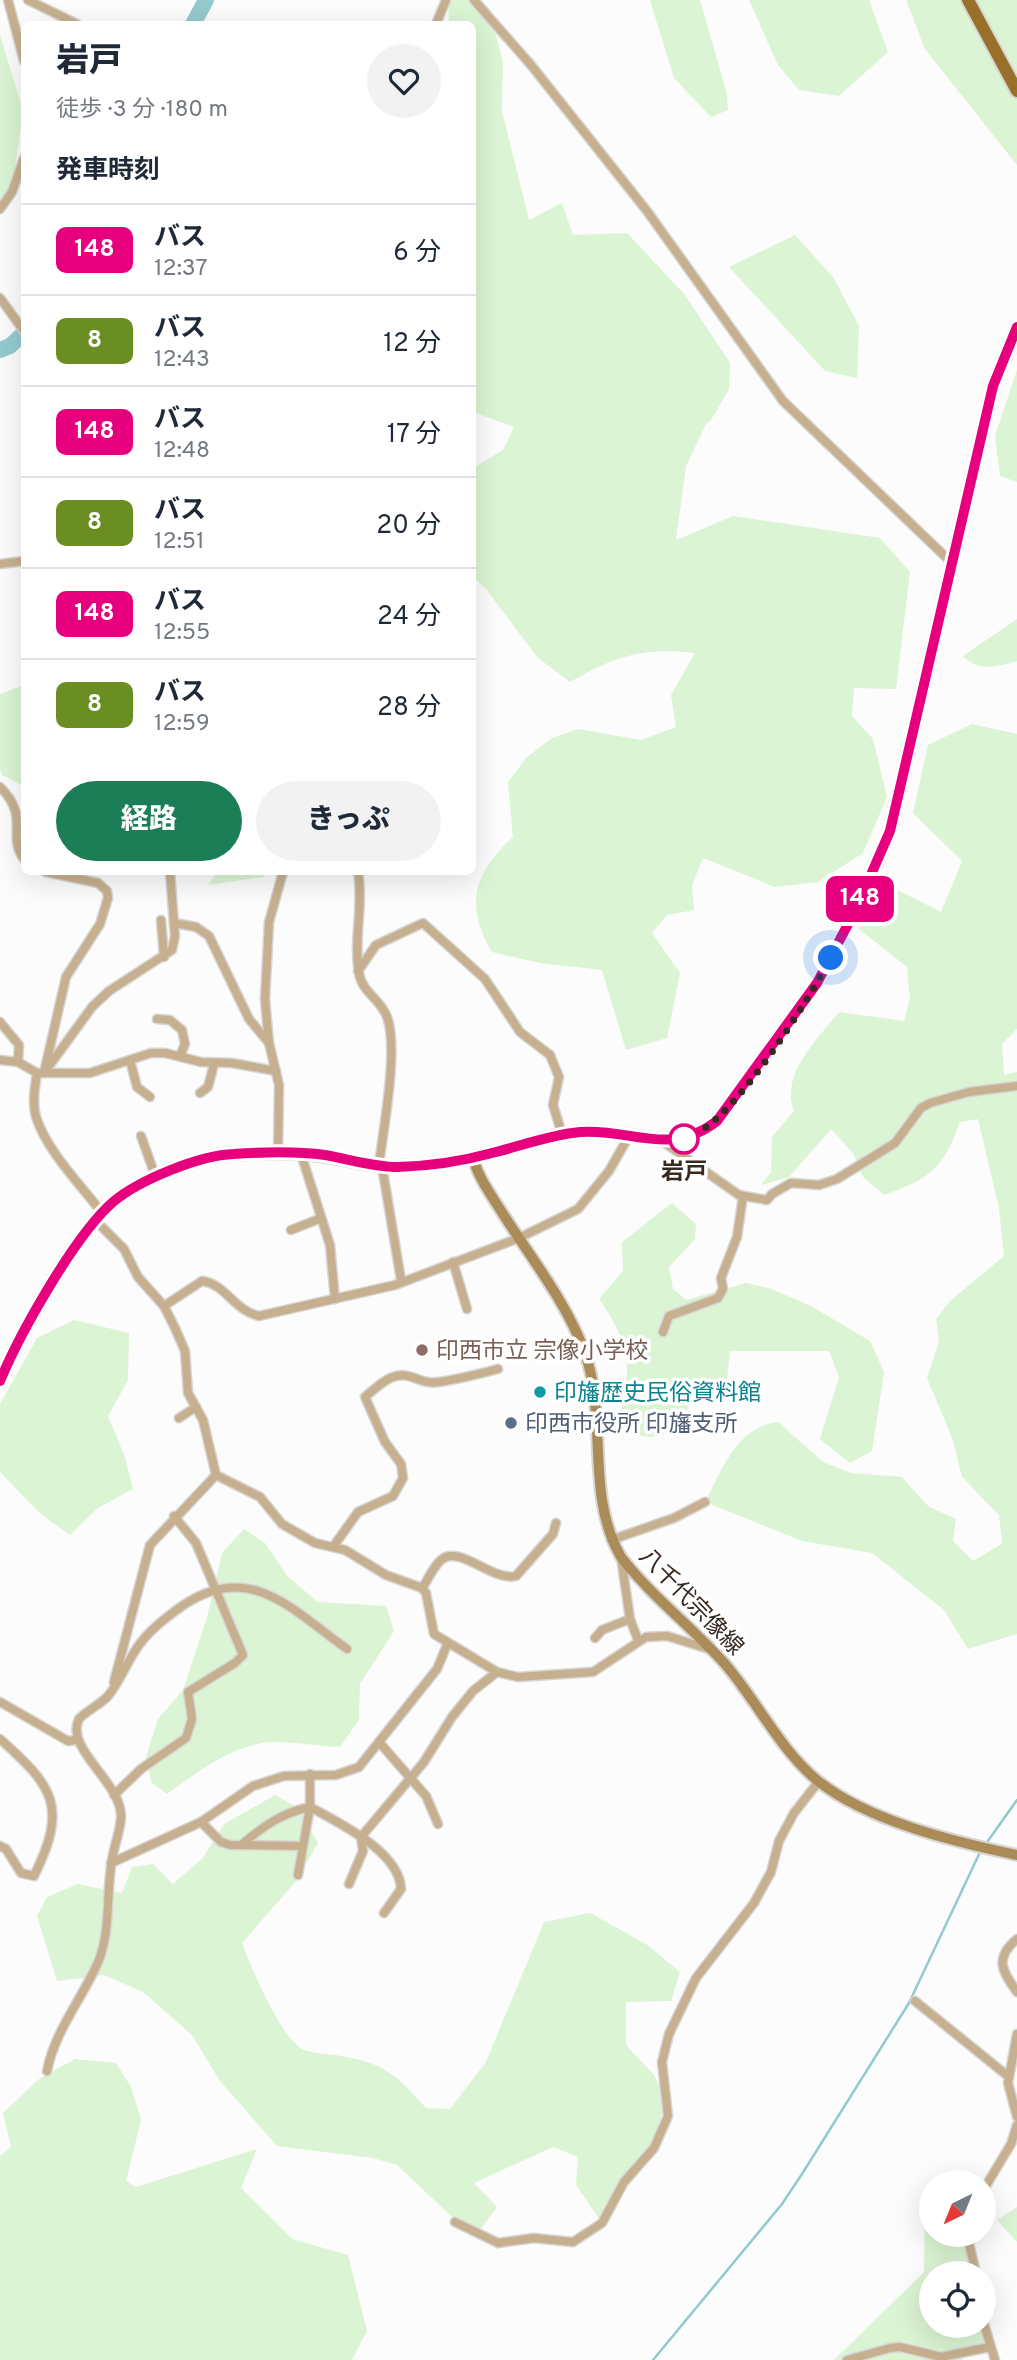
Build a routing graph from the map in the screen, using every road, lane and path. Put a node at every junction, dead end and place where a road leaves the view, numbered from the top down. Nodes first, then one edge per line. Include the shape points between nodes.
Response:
1 (8, 0) edge
2 (27, 0) edge
3 (446, 0) edge
4 (474, 0) edge
5 (968, 0) edge
6 (71, 21) edge
7 (437, 21) edge
8 (21, 50) edge
9 (1017, 91) edge
10 (21, 166) edge
11 (0, 209) edge
12 (0, 298) edge
13 (21, 327) edge
14 (1017, 327) edge
15 (21, 561) edge
16 (951, 563) junction
17 (0, 564) edge
18 (0, 788) edge
19 (21, 850) edge
20 (60, 875) edge
21 (170, 875) edge
22 (282, 875) edge
23 (358, 875) edge
24 (161, 920) dead end
25 (174, 923) junction
26 (164, 957) junction
27 (358, 971) junction
28 (157, 1019) dead end
29 (0, 1022) edge
30 (269, 1043) junction
31 (180, 1056) junction
32 (0, 1060) edge
33 (130, 1060) junction
34 (18, 1062) junction
35 (214, 1064) junction
36 (276, 1071) junction
37 (40, 1073) junction
38 (1017, 1086) edge
39 (200, 1093) dead end
40 (149, 1097) dead end
41 (562, 1134) junction
42 (141, 1136) dead end
43 (629, 1136) junction
44 (662, 1141) junction
45 (278, 1154) junction
46 (301, 1154) junction
47 (473, 1157) junction
48 (381, 1166) junction
49 (156, 1178) junction
50 (743, 1196) junction
51 (99, 1216) junction
52 (319, 1219) junction
53 (291, 1230) dead end
54 (519, 1238) junction
55 (453, 1262) junction
56 (401, 1280) junction
57 (335, 1299) junction
58 (163, 1306) junction
59 (467, 1309) dead end
60 (663, 1332) dead end
61 (498, 1369) dead end
62 (0, 1381) edge
63 (196, 1407) junction
64 (178, 1418) dead end
65 (216, 1475) junction
66 (705, 1502) dead end
67 (174, 1516) junction
68 (556, 1523) dead end
69 (611, 1540) junction
70 (333, 1547) junction
71 (621, 1557) junction
72 (217, 1587) junction
73 (422, 1588) junction
74 (630, 1619) junction
75 (595, 1638) dead end
76 (638, 1640) junction
77 (447, 1645) junction
78 (347, 1649) dead end
79 (712, 1650) junction
80 (497, 1672) junction
81 (113, 1689) junction
82 (0, 1702) edge
83 (0, 1739) edge
84 (77, 1741) junction
85 (379, 1742) junction
86 (310, 1774) junction
87 (408, 1777) junction
88 (819, 1781) junction
89 (114, 1795) junction
90 (310, 1807) junction
91 (201, 1822) junction
92 (438, 1824) dead end
93 (361, 1837) junction
94 (242, 1845) junction
95 (0, 1846) edge
96 (302, 1846) junction
97 (1017, 1854) edge
98 (111, 1863) junction
99 (298, 1875) dead end
100 (349, 1884) dead end
101 (384, 1913) dead end
102 (1017, 1940) edge
103 (1017, 1992) edge
104 (915, 2001) dead end
105 (1017, 2034) edge
106 (47, 2071) dead end
107 (1009, 2077) junction
108 (1017, 2117) edge
109 (1017, 2125) edge
110 (995, 2170) edge
111 (455, 2222) dead end
112 (988, 2338) edge
113 (990, 2347) junction
114 (847, 2360) edge
115 (995, 2360) edge

1 - 8 street
2 - 6 street
3 - 7 street
4 - 16 street via 647,211 783,401
5 - 9 main road
10 - 11 street
12 - 13 street
14 - 16 main road via 993,386
15 - 17 street
16 - 44 main road via 890,831 856,909 817,983 730,1105 699,1134
18 - 19 street via 18,811
20 - 37 street via 98,883 108,898 100,924 66,977
21 - 25 street
22 - 30 street via 267,937
23 - 27 street via 362,897
24 - 26 street
25 - 26 street via 174,943
25 - 30 street via 196,927 209,936 249,1019
26 - 37 street via 108,991
27 - 41 street via 376,945 423,923 485,979 520,1032 550,1055 559,1077 553,1105
27 - 48 street via 366,991 383,1007 391,1034
28 - 31 street via 170,1020 182,1030
29 - 34 street via 19,1045
30 - 36 street
31 - 33 street via 151,1053
31 - 35 street
32 - 34 street
33 - 37 street via 100,1072
33 - 40 street via 137,1087
34 - 37 street
35 - 36 street
35 - 39 street via 208,1087
36 - 45 street
37 - 51 street via 36,1116
38 - 50 street via 930,1103 895,1143 827,1184 791,1182 766,1200
41 - 43 main road via 592,1131
41 - 47 main road
42 - 49 street
43 - 44 main road
43 - 54 street via 609,1171 578,1209
44 - 50 street
45 - 46 main road
45 - 49 main road via 218,1154
46 - 48 main road
46 - 52 street
47 - 48 main road
47 - 54 main road, 八千代宗像線
48 - 56 street
49 - 51 main road via 122,1195
50 - 60 street via 737,1237 718,1298 669,1316
51 - 58 street via 138,1277
51 - 62 main road via 22,1333
52 - 53 street
52 - 57 street via 330,1245
54 - 55 street
54 - 69 main road, 八千代宗像線 via 570,1320 586,1357 603,1512
55 - 56 street
55 - 59 street
56 - 57 street
57 - 58 street via 260,1316 240,1310 217,1286 202,1281
58 - 63 street via 185,1351 187,1385
61 - 70 street via 438,1382 421,1383 399,1376 383,1381 365,1397 401,1464 401,1485 393,1496 358,1512
63 - 64 street
63 - 65 street via 208,1435
65 - 67 street
65 - 70 street via 260,1497 282,1524 315,1543
66 - 69 street
67 - 72 street via 196,1543
67 - 81 street via 149,1545
68 - 73 street via 553,1534 516,1576 502,1576 455,1555 441,1560
69 - 71 main road, 八千代宗像線
70 - 73 street
71 - 74 street
71 - 79 main road, 八千代宗像線
72 - 78 street via 260,1590
72 - 81 street via 150,1632
72 - 89 street via 242,1658 192,1688 188,1698 192,1728 186,1738 141,1769
73 - 77 street via 430,1626
74 - 75 street via 602,1630
74 - 76 street
76 - 79 street via 667,1636
76 - 80 street via 593,1672 518,1677
77 - 80 street
77 - 85 street via 437,1669
79 - 88 main road, 八千代宗像線
80 - 87 street via 473,1691 424,1762
81 - 84 street via 79,1719
82 - 84 street via 68,1741
83 - 95 street via 47,1787 55,1821 34,1876 21,1873
84 - 89 street
85 - 86 street via 349,1773
85 - 87 street
86 - 90 street
86 - 91 street via 253,1786
87 - 92 street via 426,1796
87 - 93 street
88 - 97 main road, 八千代宗像線 via 905,1825
88 - 111 street via 794,1813 754,1903 696,1978 669,2034 662,2062 668,2116 654,2148 624,2182 602,2223 573,2242 534,2238 498,2243
89 - 98 street via 121,1817
90 - 93 street
90 - 94 street via 268,1822
90 - 96 street
91 - 94 street via 221,1842
91 - 98 street
93 - 100 street via 363,1851
93 - 101 street via 385,1858 401,1881 397,1899
94 - 96 street
96 - 99 street
98 - 106 street via 101,1956 55,2040
102 - 103 street via 1002,1955 1001,1968
104 - 107 street
105 - 107 street
107 - 108 street via 1008,2091
109 - 110 street
112 - 113 street
113 - 114 street via 941,2357 900,2347
113 - 115 street

